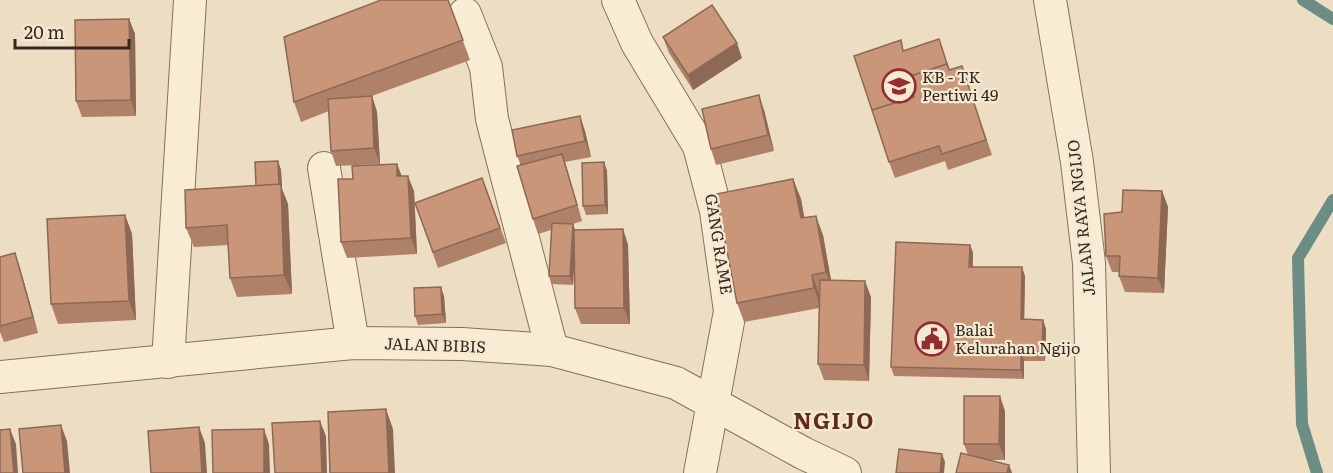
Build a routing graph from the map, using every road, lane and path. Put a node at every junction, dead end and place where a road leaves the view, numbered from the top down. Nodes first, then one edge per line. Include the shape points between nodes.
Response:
1 (190, 0) edge
2 (618, 0) edge
3 (1050, 0) edge
4 (465, 14) dead end
5 (324, 168) dead end
6 (353, 343) junction
7 (552, 350) junction
8 (168, 362) junction
9 (0, 377) edge
10 (712, 401) junction
11 (700, 473) edge
12 (845, 473) edge
13 (1094, 473) edge

1 - 8 street
2 - 10 street, GANG RAME via 637,42 699,146 716,211 730,311
3 - 13 street, JALAN RAYA NGIJO via 1089,263
4 - 7 street via 486,67 492,119
5 - 6 street
6 - 7 street, JALAN BIBIS
6 - 8 street, JALAN BIBIS
7 - 10 street, JALAN BIBIS via 676,383
8 - 9 street, JALAN BIBIS
10 - 11 street, GANG RAME
10 - 12 street, JALAN BIBIS

